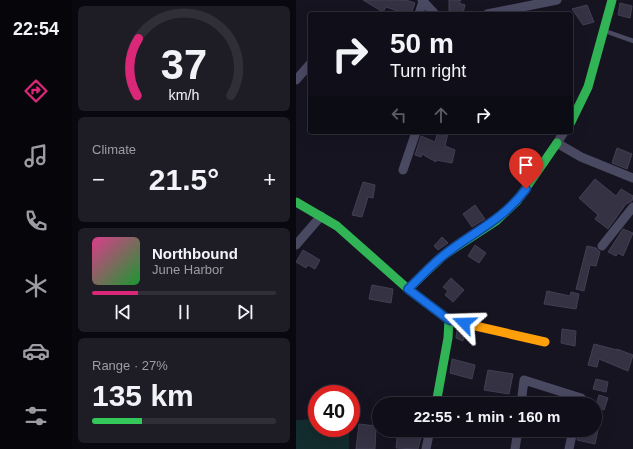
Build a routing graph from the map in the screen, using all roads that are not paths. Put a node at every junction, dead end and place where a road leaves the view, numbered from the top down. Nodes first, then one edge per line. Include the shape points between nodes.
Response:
1 (500, 0) edge
2 (557, 0) edge
3 (612, 0) edge
4 (422, 1) edge
5 (502, 10) junction
6 (419, 12) edge
7 (433, 12) edge
8 (494, 12) edge
9 (605, 31) junction
10 (633, 41) edge
11 (308, 66) edge
12 (296, 80) edge
13 (573, 118) edge
14 (415, 134) edge
15 (563, 134) edge
16 (557, 143) junction
17 (403, 170) dead end
18 (633, 178) edge
19 (296, 202) edge
20 (633, 207) edge
21 (321, 216) junction
22 (296, 245) edge
23 (602, 246) dead end
24 (408, 289) junction
25 (449, 320) junction
26 (545, 342) dead end
27 (437, 397) edge
28 (522, 397) edge
29 (578, 397) edge
30 (429, 437) edge
31 (517, 437) edge
32 (572, 437) edge
33 (426, 449) edge
34 (515, 449) edge
35 (569, 449) edge

1 - 5 street
2 - 5 street
3 - 9 street
4 - 6 street
4 - 7 street
5 - 8 street
9 - 10 lane
9 - 13 street via 588,87
11 - 12 street
14 - 17 street
15 - 16 street
16 - 18 street via 582,157
16 - 24 street via 517,200 496,221 444,255
19 - 21 street
20 - 23 street
21 - 22 street
21 - 24 street via 360,244
24 - 25 street
25 - 26 street
25 - 27 street
28 - 29 street via 524,380
30 - 33 street
31 - 34 street
32 - 35 street

